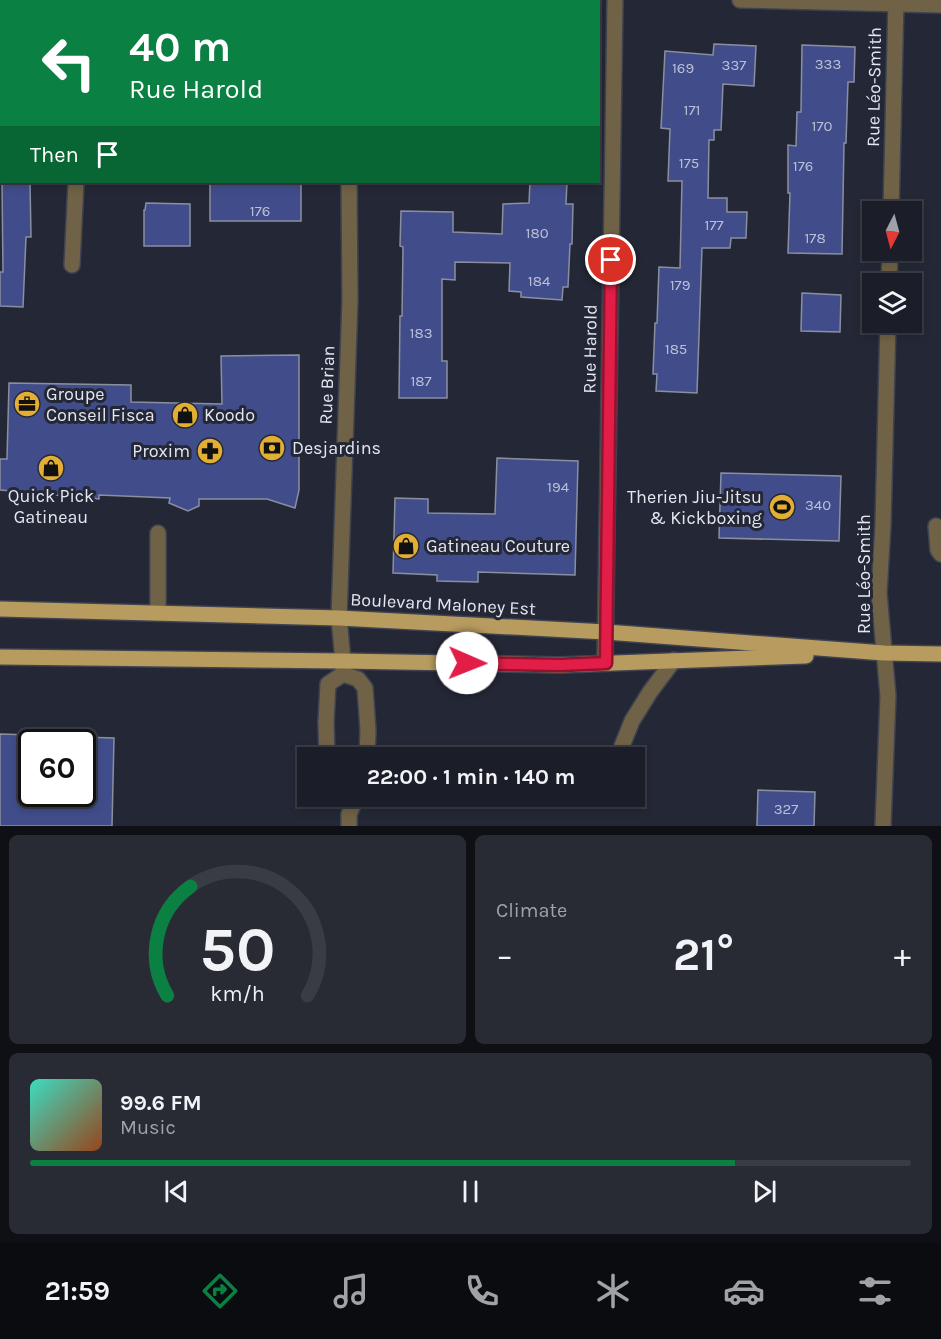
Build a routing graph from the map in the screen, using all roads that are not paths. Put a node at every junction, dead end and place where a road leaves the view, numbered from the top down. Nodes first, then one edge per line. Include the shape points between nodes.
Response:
1 (615, 0) edge
2 (740, 0) edge
3 (896, 2) edge
4 (941, 5) edge
5 (76, 183) edge
6 (349, 183) edge
7 (891, 201) edge
8 (72, 266) dead end
9 (888, 333) edge
10 (936, 526) dead end
11 (158, 533) dead end
12 (941, 554) edge
13 (0, 609) edge
14 (158, 613) junction
15 (339, 618) junction
16 (606, 632) junction
17 (884, 653) junction
18 (941, 654) edge
19 (0, 657) edge
20 (674, 660) junction
21 (606, 663) junction
22 (343, 667) junction
23 (622, 746) dead end
24 (327, 747) edge
25 (367, 747) edge
26 (883, 826) edge

1 - 16 street, Rue Harold
2 - 3 street
3 - 4 street
3 - 7 street, Rue Léo-Smith
5 - 8 street
6 - 15 street, Rue Brian via 350,300
9 - 17 street, Rue Léo-Smith via 879,593
10 - 12 street
11 - 14 street
13 - 14 main road, Boulevard Maloney Est
14 - 15 main road, Boulevard Maloney Est
15 - 16 main road, Boulevard Maloney Est
15 - 22 street, Rue Brian
16 - 17 main road, Boulevard Maloney Est
16 - 21 street, Rue Harold
17 - 18 main road, Boulevard Maloney Est
17 - 20 main road, Boulevard Maloney Est
17 - 26 street, Rue Léo-Smith via 888,696
19 - 22 main road, Boulevard Maloney Est
20 - 21 main road, Boulevard Maloney Est
20 - 23 street via 632,721
21 - 22 main road, Boulevard Maloney Est
22 - 24 street via 328,684
22 - 25 street via 365,688

